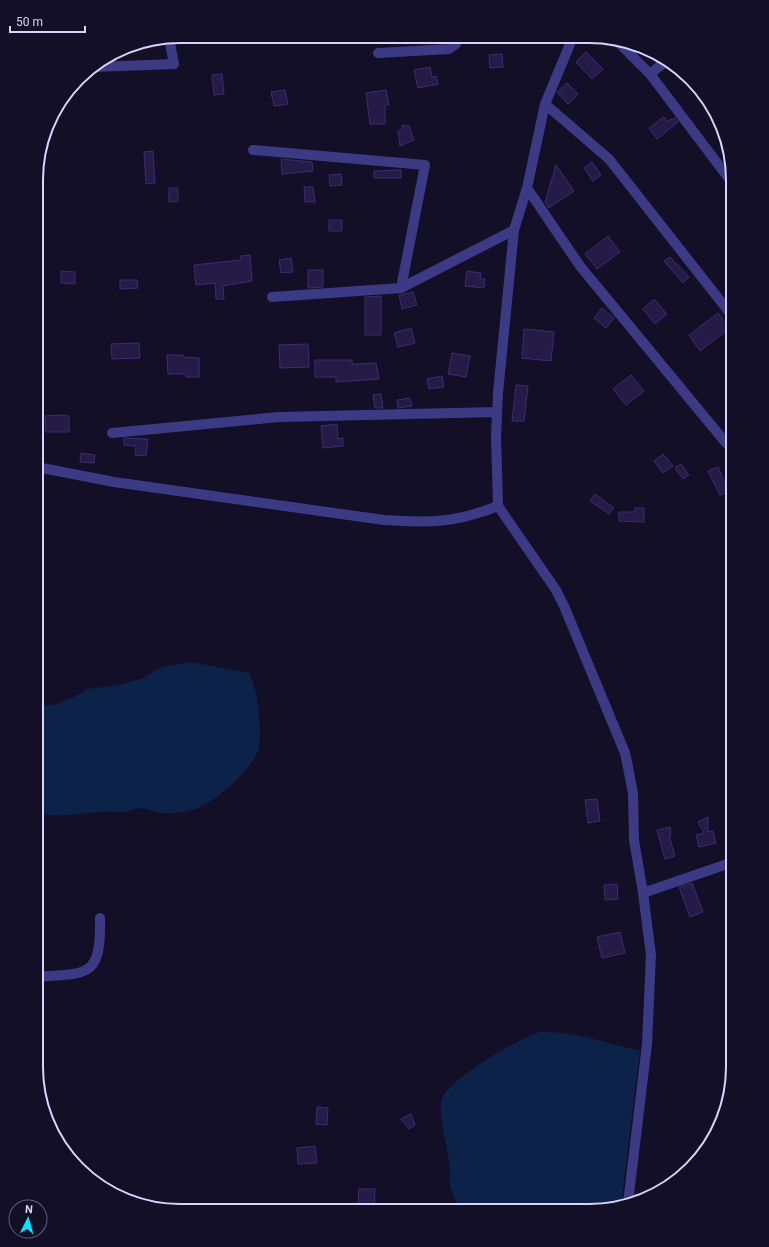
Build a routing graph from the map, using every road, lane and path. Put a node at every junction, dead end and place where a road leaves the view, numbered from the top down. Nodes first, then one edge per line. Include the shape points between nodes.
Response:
1 (170, 43) edge
2 (456, 43) edge
3 (570, 43) edge
4 (625, 48) edge
5 (378, 53) dead end
6 (662, 64) edge
7 (103, 67) edge
8 (650, 74) junction
9 (545, 104) junction
10 (253, 150) dead end
11 (726, 174) edge
12 (527, 188) junction
13 (514, 230) junction
14 (401, 288) junction
15 (272, 297) dead end
16 (726, 308) edge
17 (497, 412) junction
18 (112, 434) dead end
19 (726, 443) dead end
20 (43, 468) edge
21 (498, 506) junction
22 (726, 864) edge
23 (643, 893) junction
24 (100, 918) dead end
25 (43, 977) edge
26 (629, 1198) edge

1 - 7 street via 174,64
2 - 5 street via 449,49
3 - 9 street
4 - 8 street
6 - 8 street
8 - 11 street
9 - 12 street
9 - 16 street via 609,159
10 - 14 street via 425,165
12 - 13 street
12 - 19 street via 580,266
13 - 14 street
13 - 17 street
14 - 15 street
17 - 18 street via 279,417
17 - 21 street
20 - 21 street via 122,483 384,520 451,521
21 - 23 street via 556,590 624,753 633,794 634,840
22 - 23 street
23 - 26 street via 651,955 650,1006
24 - 25 street via 99,951 90,969 80,974

